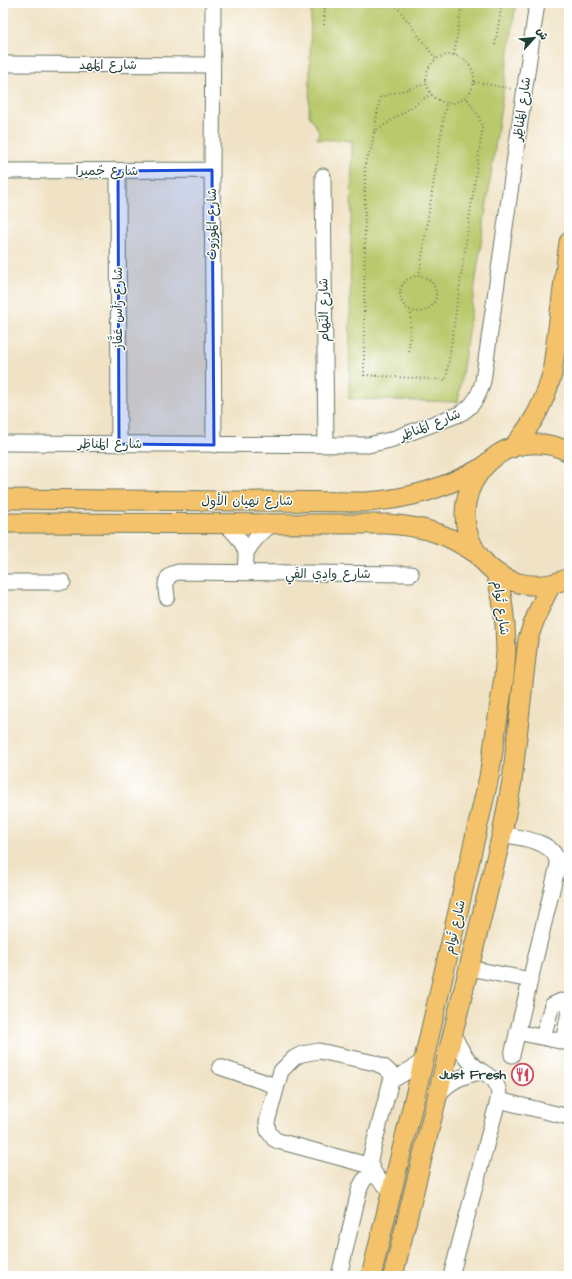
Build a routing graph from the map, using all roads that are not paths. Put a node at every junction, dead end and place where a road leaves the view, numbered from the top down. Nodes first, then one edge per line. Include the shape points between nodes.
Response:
1 (213, 3) edge
2 (537, 3) edge
3 (3, 64) edge
4 (212, 65) junction
5 (212, 170) junction
6 (3, 171) edge
7 (118, 171) junction
8 (323, 176) dead end
9 (569, 242) edge
10 (3, 443) edge
11 (119, 444) junction
12 (214, 445) junction
13 (326, 445) junction
14 (512, 448) junction
15 (569, 452) edge
16 (485, 466) junction
17 (3, 499) edge
18 (3, 523) edge
19 (224, 523) junction
20 (274, 523) junction
21 (246, 553) junction
22 (477, 554) junction
23 (245, 573) junction
24 (411, 574) dead end
25 (496, 574) junction
26 (569, 578) edge
27 (3, 582) edge
28 (63, 582) dead end
29 (551, 585) junction
30 (167, 597) dead end
31 (502, 834) junction
32 (469, 968) junction
33 (530, 980) junction
34 (569, 1008) edge
35 (569, 1012) edge
36 (518, 1032) junction
37 (453, 1034) junction
38 (543, 1037) junction
39 (566, 1042) edge
40 (512, 1055) dead end
41 (424, 1059) junction
42 (220, 1067) dead end
43 (481, 1072) junction
44 (395, 1077) junction
45 (276, 1086) junction
46 (438, 1095) junction
47 (498, 1100) junction
48 (569, 1117) edge
49 (372, 1169) junction
50 (392, 1191) junction
51 (339, 1276) edge
52 (372, 1276) edge
53 (393, 1276) edge
54 (450, 1276) edge

1 - 4 street, شارع المَورُوث
2 - 13 street, شارع المَناظِر via 483,381 475,402 464,412 390,440 356,446
3 - 4 street, شارع المَهد
4 - 5 street, شارع المَورُوث
5 - 7 street, شارع جُميرا
5 - 12 street, شارع المَورُوث
6 - 7 street, شارع جُميرا
7 - 11 street, شارع رَأس عَفَّاز
8 - 13 street, شارع النَهام
9 - 14 main road via 548,390 533,421
10 - 11 street, شارع المَناظِر
11 - 12 street, شارع المَناظِر
12 - 13 street, شارع المَناظِر
14 - 15 main road via 533,443 555,446
14 - 16 main road via 497,455
16 - 17 main road, شارع نهيان الأول via 427,492 385,501
16 - 22 main road via 472,485 466,508 468,532
18 - 19 main road, شارع نهيان الأول
19 - 20 main road, شارع نهيان الأول
19 - 21 street via 235,533
20 - 21 street via 255,539
20 - 22 main road, شارع نهيان الأول via 368,523 407,526 444,535 462,543
21 - 23 street
22 - 25 main road
23 - 24 street, شارع وادِي الفَي
23 - 30 street, شارع وادِي الفَي via 174,573 165,582
25 - 29 main road via 522,584
25 - 41 main road, شارع تُوام via 505,625 504,677 489,777
26 - 29 main road
27 - 28 street
29 - 31 main road, شارع تُوام via 539,608 528,639 512,781
31 - 32 main road, شارع تُوام
31 - 33 street via 547,846 558,861 558,870
32 - 33 street
32 - 37 main road, شارع تُوام
33 - 36 street
34 - 38 street via 566,1003 560,1001 552,1005
35 - 39 street
36 - 38 street
36 - 40 street
37 - 43 street via 464,1055
37 - 46 main road, شارع تُوام
38 - 39 street
41 - 44 street
41 - 50 main road, شارع تُوام
42 - 45 street
43 - 46 street via 457,1079
43 - 47 street via 493,1078 497,1084
44 - 45 street via 375,1063 319,1051 302,1054 287,1064 281,1071
44 - 49 street via 390,1084 370,1159
45 - 49 street via 266,1122 268,1131 274,1139
46 - 53 main road, شارع تُوام
47 - 48 street
47 - 54 street
49 - 50 street
49 - 51 street via 360,1187
50 - 52 main road, شارع تُوام

